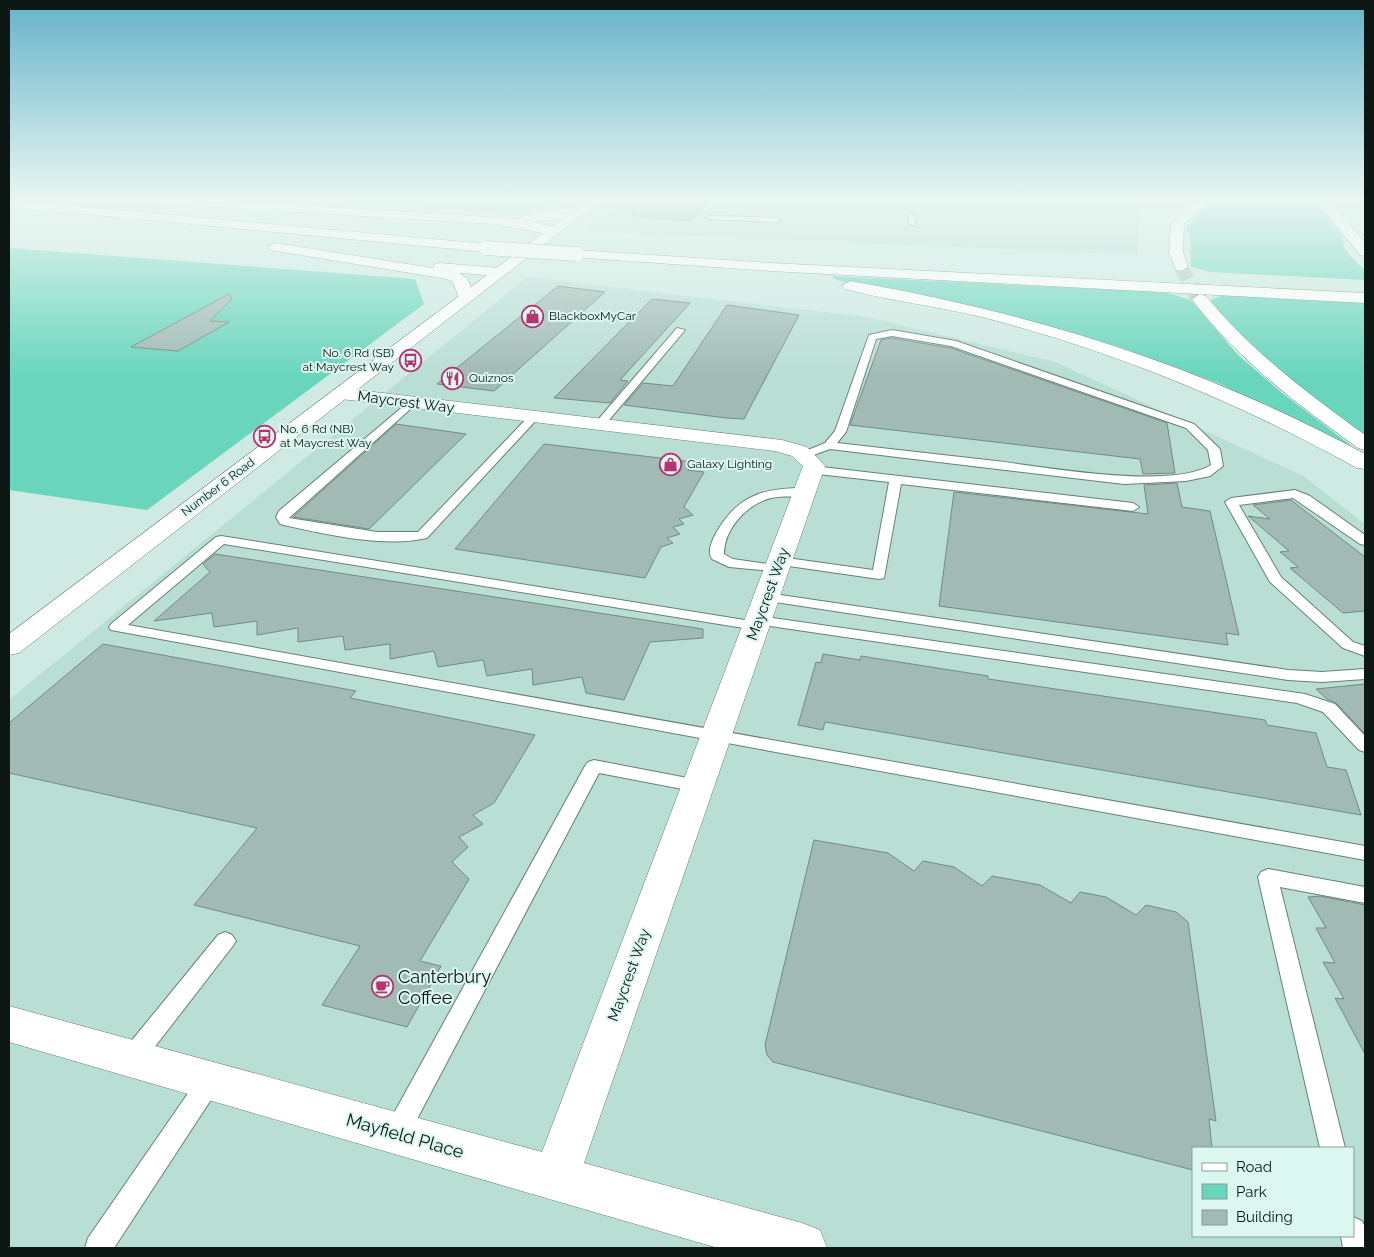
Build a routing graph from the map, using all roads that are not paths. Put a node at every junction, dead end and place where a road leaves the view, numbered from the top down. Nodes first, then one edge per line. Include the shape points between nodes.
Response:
1 (352, 259) edge
2 (518, 259) edge
3 (634, 259) edge
4 (651, 259) edge
5 (796, 259) edge
6 (809, 259) edge
7 (1178, 259) edge
8 (374, 262) junction
9 (1181, 267) tunnel mouth
10 (500, 272) junction
11 (1254, 277) dead end
12 (1365, 290) edge
13 (1340, 292) junction
14 (466, 298) junction
15 (1365, 298) edge
16 (1200, 299) tunnel mouth
17 (680, 330) dead end
18 (340, 394) junction
19 (412, 402) junction
20 (534, 416) junction
21 (600, 424) junction
22 (1365, 444) edge
23 (1365, 463) edge
24 (813, 465) junction
25 (896, 479) junction
26 (1133, 507) dead end
27 (1365, 541) edge
28 (778, 565) junction
29 (760, 614) junction
30 (9, 647) edge
31 (1365, 652) edge
32 (1365, 674) edge
33 (716, 737) junction
34 (1365, 746) edge
35 (698, 786) junction
36 (1365, 853) edge
37 (1365, 895) edge
38 (225, 941) dead end
39 (9, 1024) edge
40 (132, 1058) junction
41 (211, 1081) junction
42 (396, 1134) junction
43 (1333, 1147) edge
44 (555, 1178) junction
45 (1354, 1234) edge
46 (98, 1248) edge
47 (802, 1248) edge
48 (1357, 1248) edge

1 - 8 main road
2 - 10 main road, Number 6 Road
3 - 23 main road via 876,290 956,305 1035,325 1200,383 1278,418
4 - 13 main road
5 - 13 main road
6 - 11 main road
7 - 9 main road
8 - 10 main road
8 - 14 main road via 450,274 460,279
10 - 14 main road, Number 6 Road
12 - 13 main road
13 - 15 main road
14 - 18 main road, Number 6 Road
16 - 22 main road via 1227,332 1270,373
17 - 21 lane
18 - 19 main road, Maycrest Way
18 - 30 main road, Number 6 Road
19 - 20 main road, Maycrest Way
19 - 20 lane via 284,514 285,521 395,538 417,538
20 - 21 main road, Maycrest Way
21 - 24 main road, Maycrest Way via 785,447
24 - 24 lane via 840,432 872,338 892,332 953,343 1190,426 1214,450 1217,466 1206,473 1186,477 1124,480
24 - 25 lane
24 - 28 main road, Maycrest Way
24 - 28 lane via 767,495 744,504 733,514 716,545 717,556 729,562
25 - 26 lane
25 - 28 lane via 879,574
27 - 31 lane via 1295,494 1230,502 1275,579 1348,644
28 - 29 main road, Maycrest Way
29 - 32 lane via 1288,675
29 - 33 main road, Maycrest Way
29 - 33 lane via 221,540 116,627
29 - 34 lane via 1299,698 1330,708
33 - 35 main road, Maycrest Way
33 - 36 lane
35 - 42 lane via 594,766
35 - 44 main road, Maycrest Way
37 - 43 lane via 1268,877
38 - 40 lane
39 - 40 main road, Mayfield Place
40 - 41 main road, Mayfield Place
41 - 42 main road, Mayfield Place
41 - 46 lane
42 - 44 main road, Mayfield Place
44 - 47 main road, Mayfield Place
45 - 48 lane

